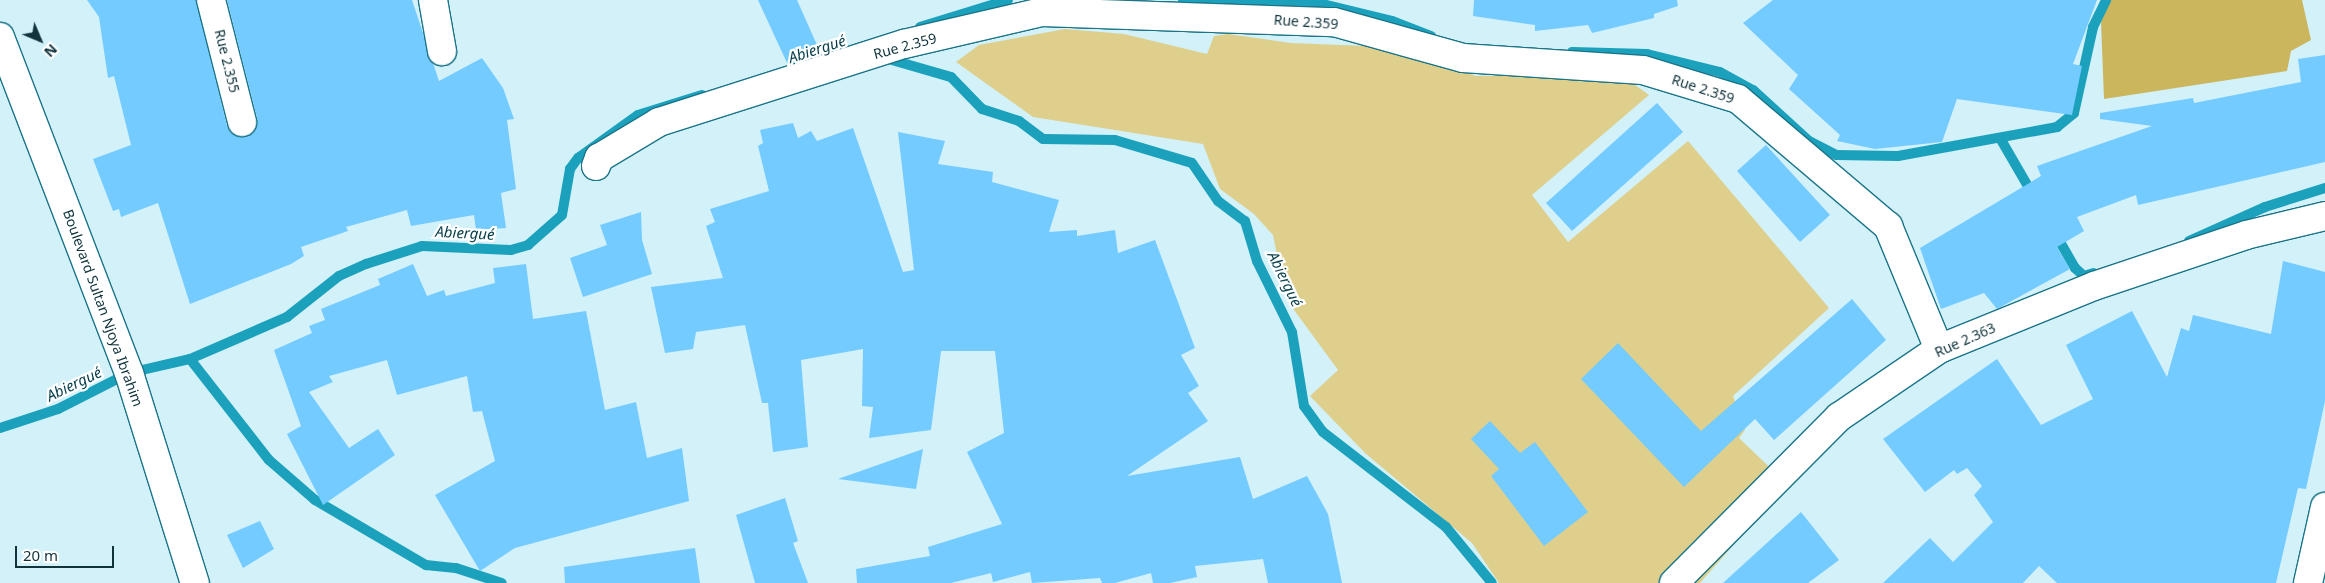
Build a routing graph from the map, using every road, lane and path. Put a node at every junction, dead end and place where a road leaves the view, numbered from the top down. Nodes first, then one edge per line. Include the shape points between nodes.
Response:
1 (211, 0) edge
2 (433, 0) edge
3 (0, 37) edge
4 (442, 51) dead end
5 (242, 122) dead end
6 (596, 166) dead end
7 (2325, 216) edge
8 (1939, 349) junction
9 (2325, 508) edge
10 (195, 583) edge
11 (1674, 583) edge
12 (2308, 583) edge

1 - 5 street, Rue 2.355
2 - 4 street
3 - 10 street, Boulevard Sultan Njoya Ibrahim via 130,373
6 - 8 street, Rue 2.359 via 599,158 659,122 904,44 1042,12 1334,22 1463,58 1643,70 1738,99 1888,226
7 - 8 street, Rue 2.363 via 2246,234 2094,286
8 - 11 street, Rue 2.363 via 1839,417
9 - 12 street

